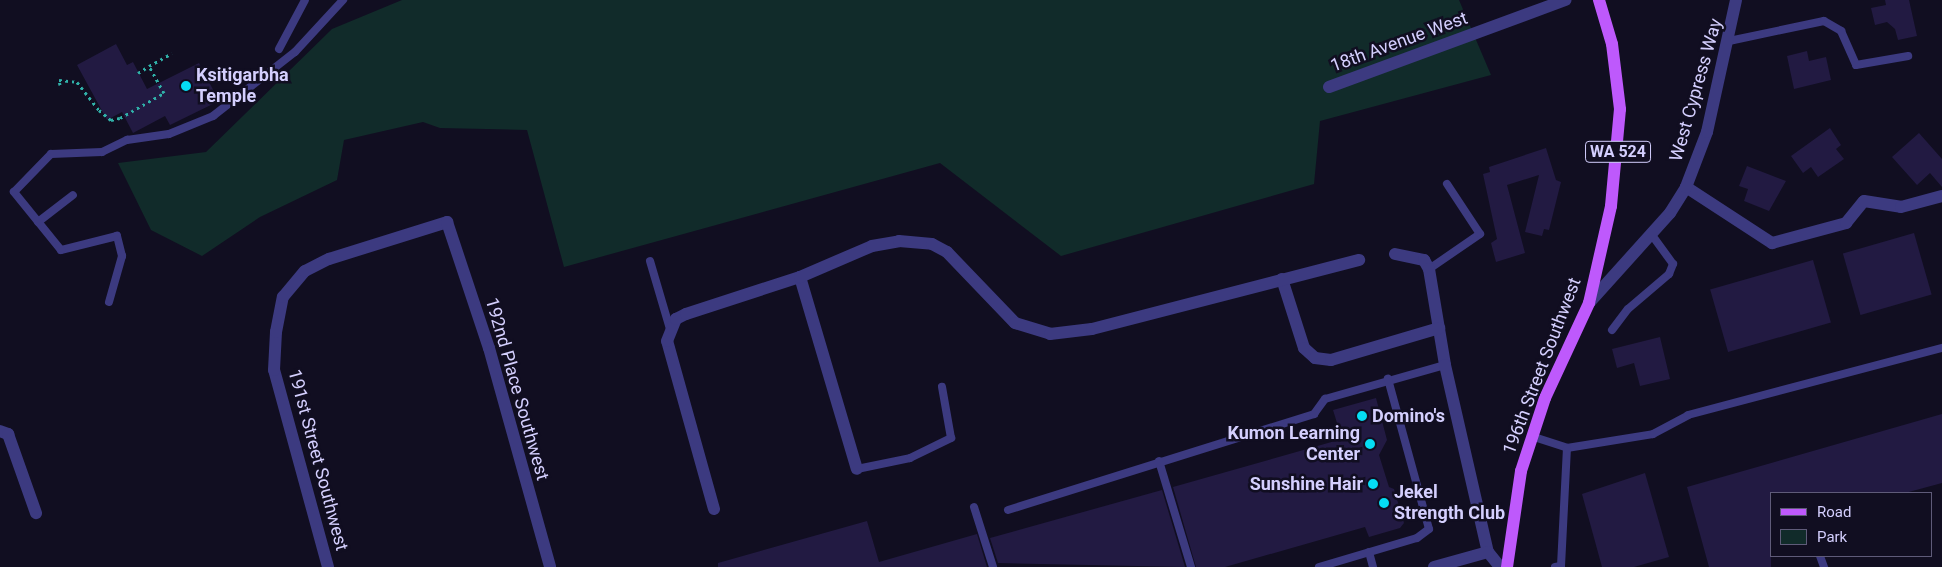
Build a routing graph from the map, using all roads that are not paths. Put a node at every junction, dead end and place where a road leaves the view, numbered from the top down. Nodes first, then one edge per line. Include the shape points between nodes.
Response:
1 (305, 0) edge
2 (343, 0) edge
3 (1566, 0) edge
4 (1599, 0) edge
5 (1736, 0) edge
6 (1729, 41) junction
7 (279, 49) dead end
8 (1908, 56) dead end
9 (1329, 87) dead end
10 (1447, 184) dead end
11 (1686, 186) junction
12 (74, 194) dead end
13 (1942, 196) edge
14 (38, 222) junction
15 (447, 222) joint
16 (1651, 234) junction
17 (1395, 254) dead end
18 (1359, 260) dead end
19 (650, 261) dead end
20 (1429, 269) junction
21 (800, 277) junction
22 (1282, 279) junction
23 (108, 302) dead end
24 (1589, 302) junction
25 (1439, 328) junction
26 (670, 329) junction
27 (1612, 330) dead end
28 (1942, 348) edge
29 (1445, 365) junction
30 (1388, 379) junction
31 (942, 387) dead end
32 (0, 431) edge
33 (1534, 436) junction
34 (1567, 448) junction
35 (1159, 462) junction
36 (857, 469) joint
37 (974, 507) dead end
38 (714, 509) dead end
39 (1008, 510) dead end
40 (36, 514) dead end
41 (1369, 552) junction
42 (1488, 552) junction
43 (328, 567) edge
44 (550, 567) edge
45 (993, 567) edge
46 (1191, 567) edge
47 (1319, 567) edge
48 (1373, 567) edge
49 (1434, 567) edge
50 (1500, 567) edge
51 (1507, 567) edge
52 (1555, 567) edge

1 - 7 lane
2 - 14 lane via 280,64 213,116 168,134 127,140 102,152 51,154 14,192
3 - 9 street, 18th Avenue West
4 - 24 main road, 196th Street Southwest / WA 524 via 1612,44 1620,109 1615,181
5 - 6 street, West Cypress Way
6 - 8 lane via 1824,21 1840,31 1856,65
6 - 11 street, West Cypress Way via 1707,132
10 - 20 lane via 1480,234
11 - 13 street via 1772,243 1846,222 1864,201 1901,207
11 - 16 street, West Cypress Way
12 - 14 lane
14 - 23 lane via 61,250 117,236 122,256
15 - 43 street, 191st Street Southwest via 329,259 306,271 283,297 276,332 274,370
15 - 44 street, 192nd Place Southwest
16 - 24 street, West Cypress Way
16 - 27 lane via 1673,264 1669,274 1628,309
17 - 20 street via 1424,260
18 - 22 street
19 - 26 lane
20 - 25 street
21 - 22 street via 872,246 899,241 932,244 970,273 1015,323 1050,334 1092,329
21 - 26 street via 686,314
21 - 36 street
22 - 25 street via 1304,348 1315,358 1331,360
24 - 33 main road, 196th Street Southwest / WA 524 via 1545,398
25 - 29 street
26 - 38 street via 670,356
28 - 34 lane via 1688,415 1653,434
29 - 30 lane
29 - 42 street
30 - 35 lane via 1325,399 1314,414
30 - 41 lane via 1429,529 1417,538
31 - 36 lane via 951,438 910,458
32 - 40 street via 8,434
33 - 34 lane
33 - 51 main road, 196th Street Southwest / WA 524 via 1521,471
34 - 52 lane via 1560,566
35 - 39 lane
35 - 46 lane
37 - 45 lane
41 - 47 lane
41 - 48 lane
42 - 49 street
42 - 50 street

